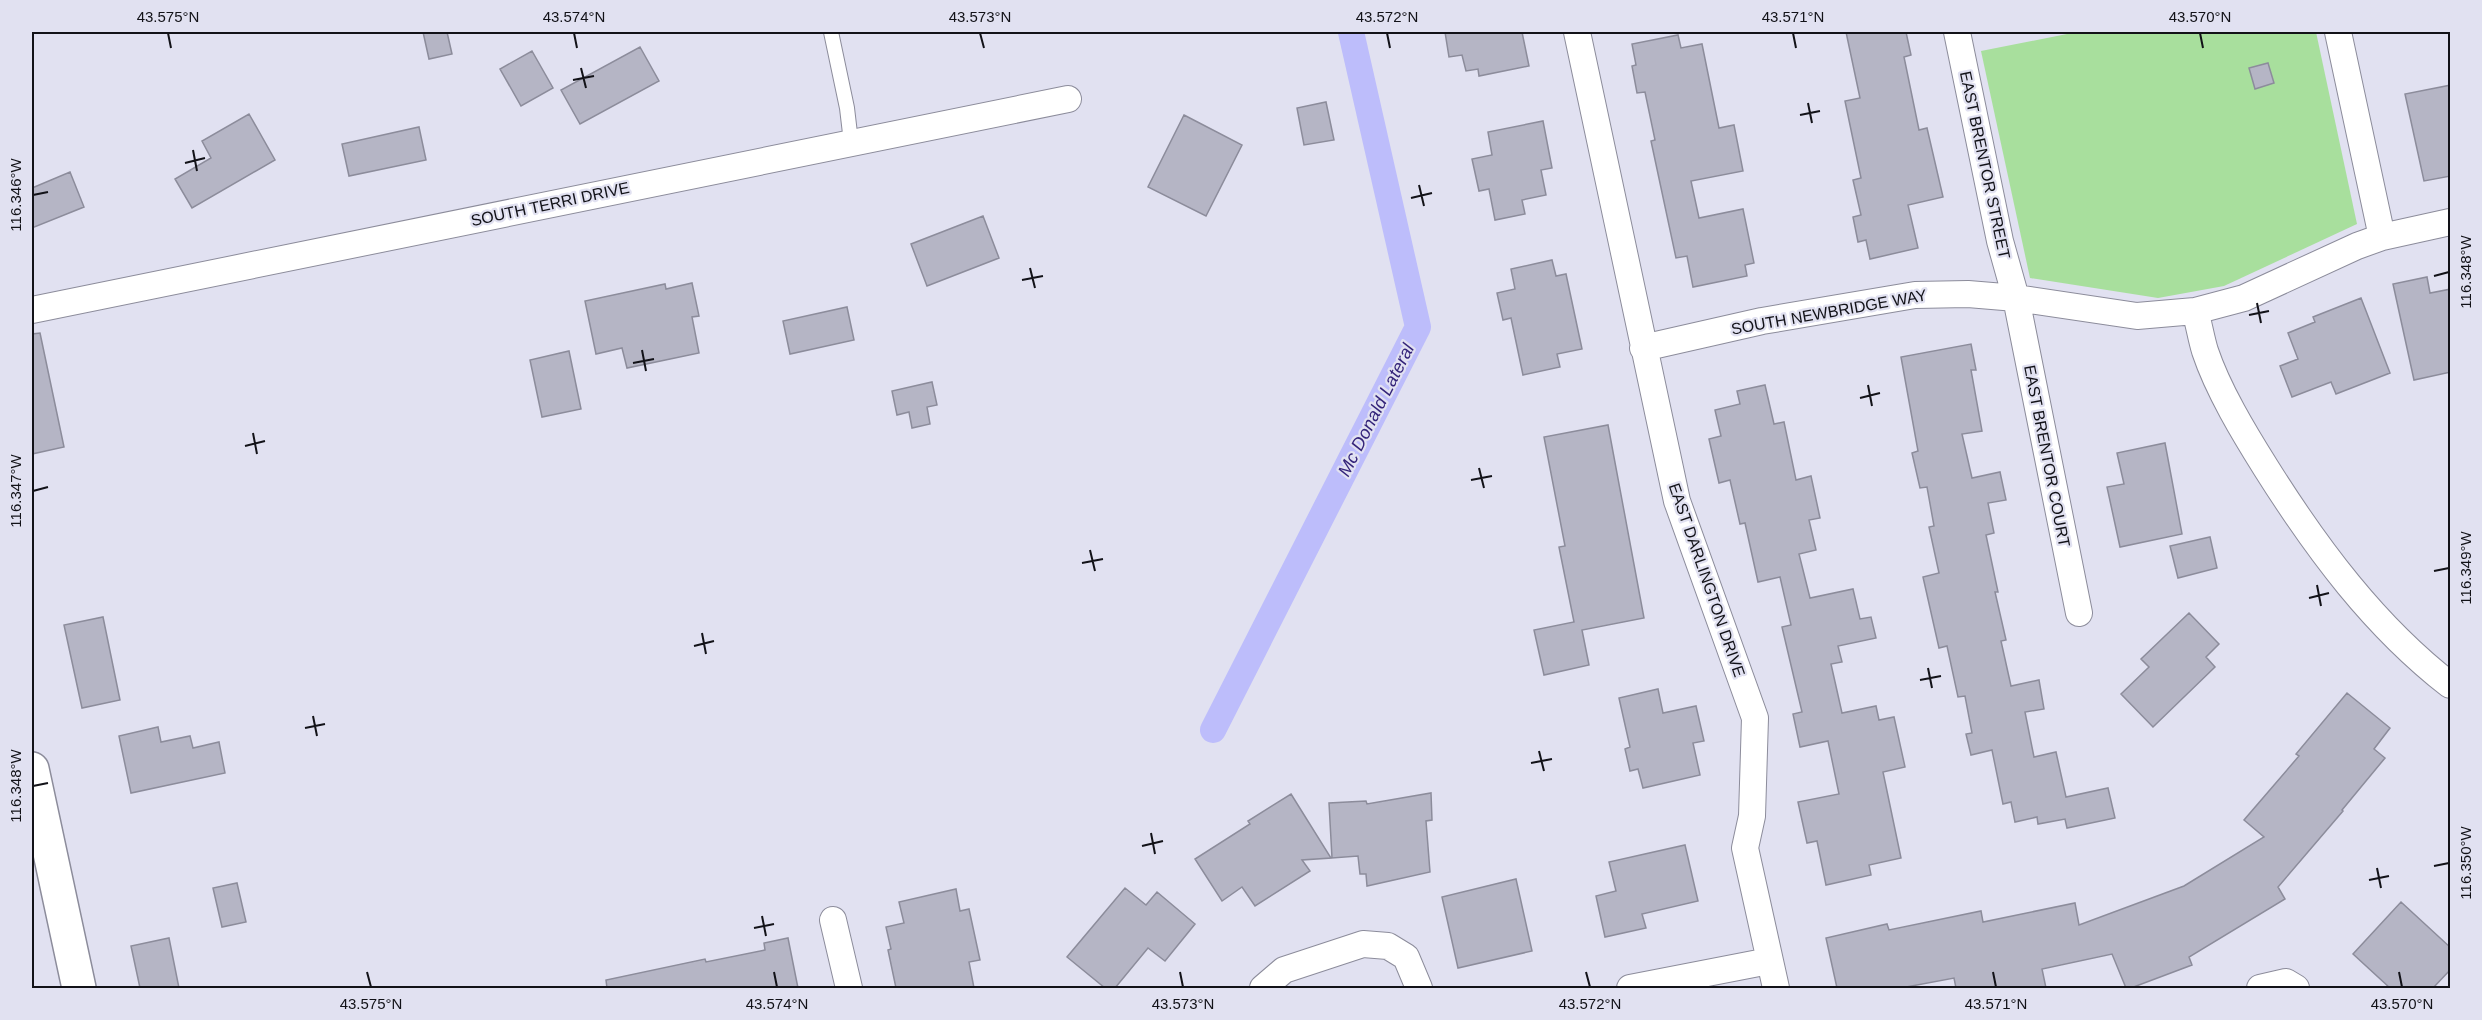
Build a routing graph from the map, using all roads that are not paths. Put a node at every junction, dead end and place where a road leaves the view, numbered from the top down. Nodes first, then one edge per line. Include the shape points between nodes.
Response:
1 (831, 32) edge
2 (1576, 32) edge
3 (1957, 32) edge
4 (2338, 32) edge
5 (1068, 99) dead end
6 (850, 142) junction
7 (2451, 222) edge
8 (2382, 237) junction
9 (2016, 298) junction
10 (32, 310) edge
11 (2195, 311) junction
12 (1643, 348) junction
13 (2079, 614) dead end
14 (2451, 685) edge
15 (32, 769) edge
16 (832, 920) dead end
17 (1769, 961) junction
18 (79, 988) edge
19 (849, 988) edge
20 (1263, 988) edge
21 (1419, 988) edge
22 (1630, 988) edge
23 (1776, 988) edge
24 (2260, 988) edge
25 (2296, 988) edge

1 - 6 lane
2 - 12 street, EAST DARLINGTON DRIVE
3 - 9 street, EAST BRENTOR STREET via 2000,241
4 - 8 street
5 - 6 street, SOUTH TERRI DRIVE
6 - 10 street, SOUTH TERRI DRIVE
7 - 8 street, SOUTH NEWBRIDGE WAY
8 - 11 street, SOUTH NEWBRIDGE WAY via 2244,298
9 - 11 street, SOUTH NEWBRIDGE WAY via 2137,316
9 - 12 street, SOUTH NEWBRIDGE WAY via 1915,295 1762,321
9 - 13 street, EAST BRENTOR COURT
11 - 14 street via 2206,352 2241,429 2302,525 2368,610
12 - 17 street, EAST DARLINGTON DRIVE via 1677,501 1755,718 1752,816 1745,848
15 - 18 main road
16 - 19 street
17 - 22 street
17 - 23 street, EAST DARLINGTON DRIVE
20 - 21 street via 1284,970 1363,944 1388,946 1406,957
24 - 25 street via 2286,982

